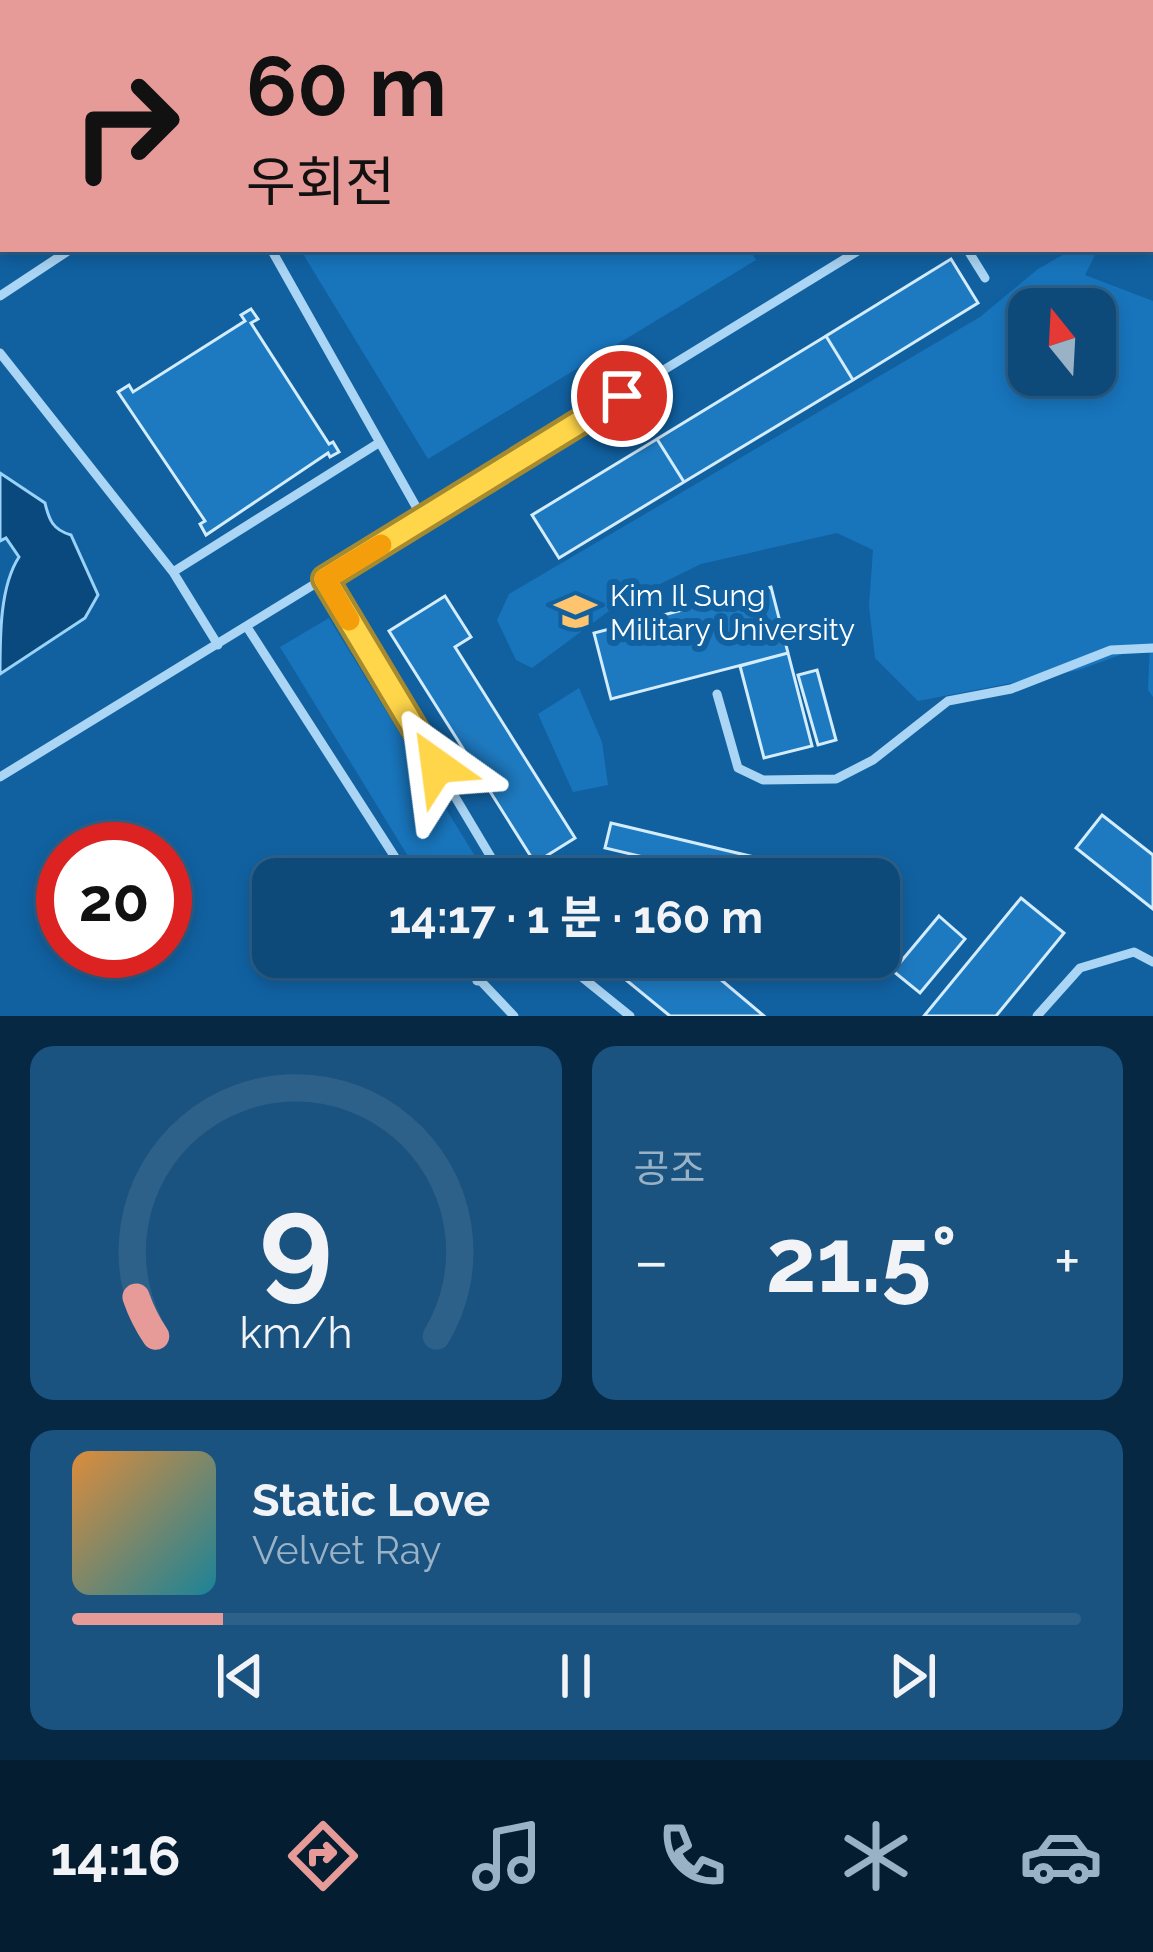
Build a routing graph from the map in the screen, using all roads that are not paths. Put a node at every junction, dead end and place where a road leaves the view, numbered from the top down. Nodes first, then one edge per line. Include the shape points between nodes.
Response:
1 (66, 252) edge
2 (273, 252) edge
3 (856, 252) edge
4 (969, 252) edge
5 (985, 278) dead end
6 (0, 296) edge
7 (0, 352) edge
8 (377, 445) junction
9 (423, 519) junction
10 (172, 572) junction
11 (325, 579) junction
12 (248, 627) junction
13 (218, 645) junction
14 (1153, 648) edge
15 (717, 694) dead end
16 (0, 777) edge
17 (396, 858) edge
18 (491, 858) edge
19 (1153, 962) edge
20 (476, 978) edge
21 (481, 978) edge
22 (583, 978) edge
23 (478, 981) junction
24 (514, 1016) edge
25 (630, 1016) edge
26 (1037, 1016) edge

1 - 6 lane
2 - 8 lane
3 - 9 lane
4 - 5 lane
7 - 10 lane
8 - 9 lane
8 - 10 lane
9 - 11 lane
10 - 13 lane
11 - 12 lane
11 - 18 lane
12 - 13 lane
12 - 17 lane
13 - 16 lane
14 - 15 lane via 1112,650 1011,688 948,701 836,779 764,780 738,769
19 - 26 lane via 1134,952 1080,968
20 - 23 lane
21 - 23 lane
22 - 25 lane
23 - 24 lane

